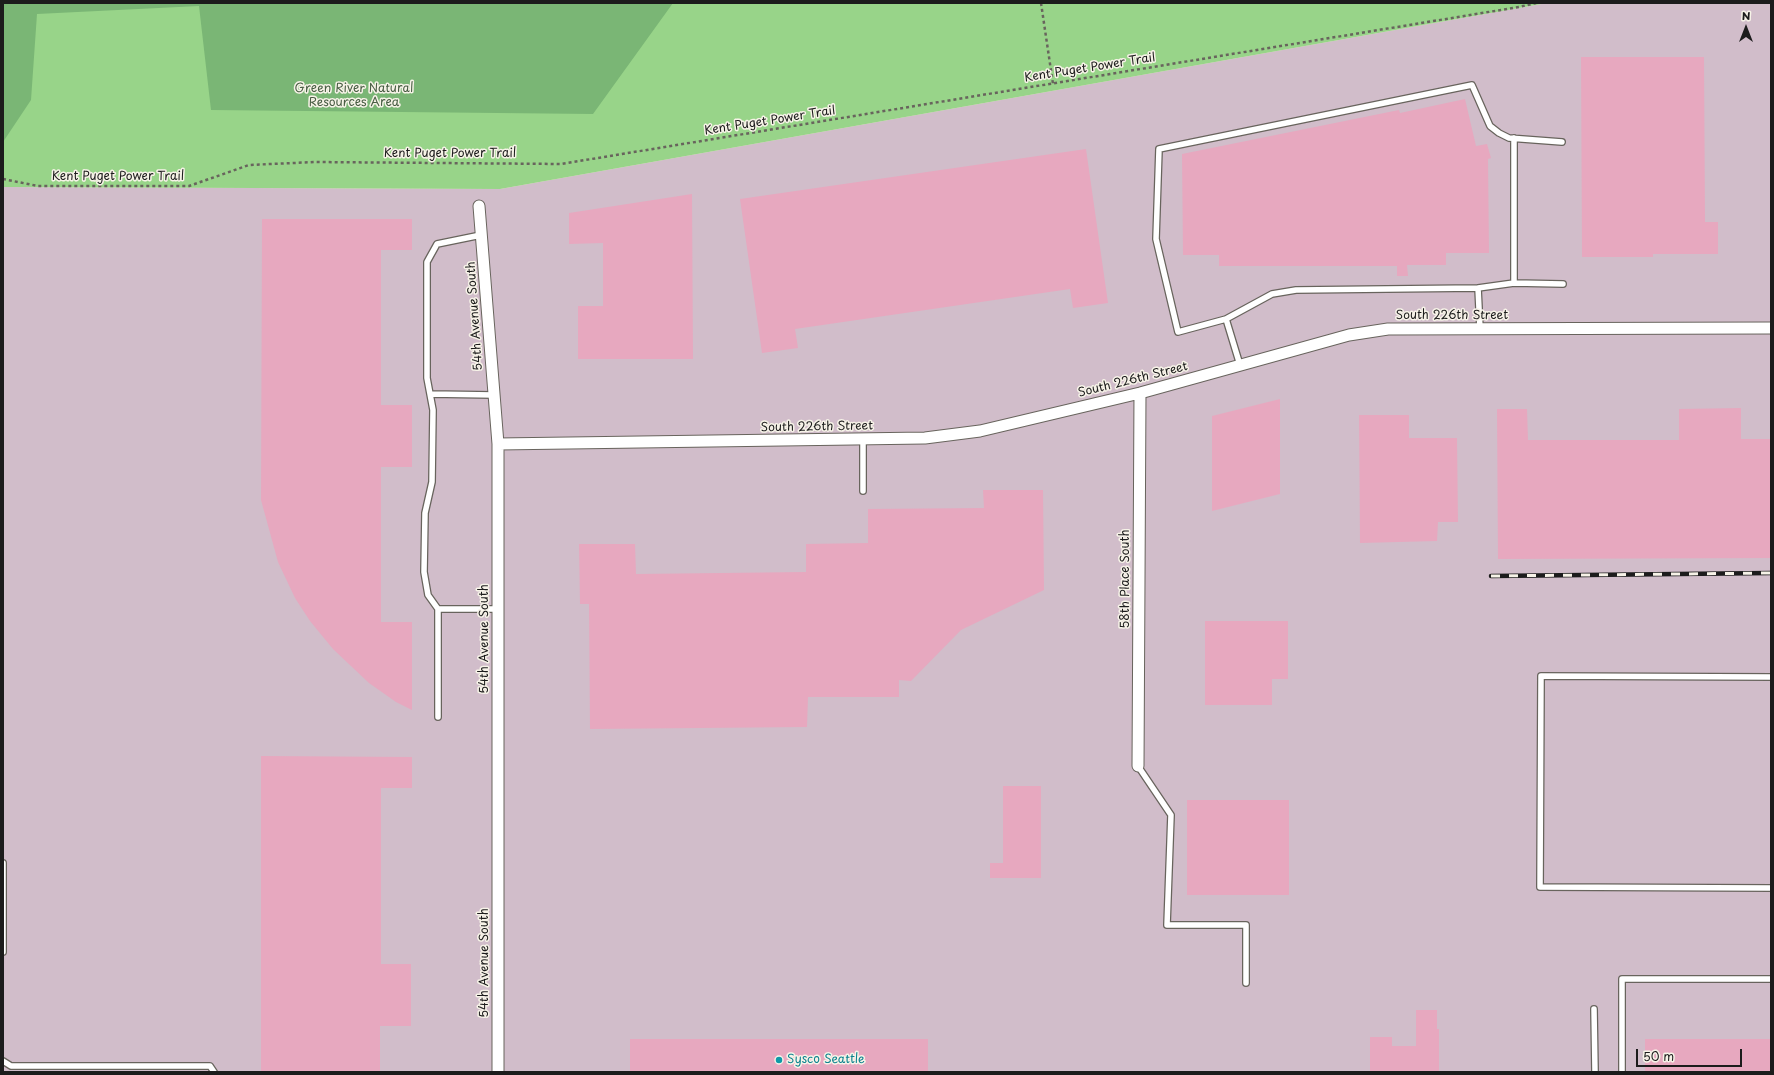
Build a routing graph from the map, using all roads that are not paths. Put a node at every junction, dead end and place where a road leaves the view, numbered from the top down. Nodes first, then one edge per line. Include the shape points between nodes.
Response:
1 (1514, 138) junction
2 (1562, 142) dead end
3 (479, 206) dead end
4 (481, 235) junction
5 (1514, 283) junction
6 (1562, 284) dead end
7 (1478, 288) junction
8 (1226, 319) junction
9 (1771, 328) edge
10 (1480, 329) junction
11 (1240, 365) junction
12 (1140, 393) junction
13 (430, 394) junction
14 (494, 395) junction
15 (862, 439) junction
16 (498, 444) junction
17 (862, 491) dead end
18 (438, 609) junction
19 (498, 609) junction
20 (1771, 677) edge
21 (438, 717) dead end
22 (1138, 766) joint
23 (3, 863) edge
24 (1771, 888) edge
25 (3, 952) edge
26 (1771, 978) edge
27 (1246, 983) dead end
28 (1594, 1009) dead end
29 (3, 1061) edge
30 (214, 1072) edge
31 (498, 1072) edge
32 (1595, 1072) edge
33 (1622, 1072) edge

1 - 2 lane
1 - 5 lane
1 - 8 lane via 1499,134 1490,126 1472,85 1159,149 1156,239 1178,332
3 - 4 street, 54th Avenue South
4 - 13 lane via 437,244 427,262 427,378
4 - 14 street, 54th Avenue South
5 - 6 lane
5 - 7 lane
7 - 8 lane via 1296,290 1272,294
7 - 10 lane
8 - 11 lane
9 - 10 street, South 226th Street
10 - 11 street, South 226th Street via 1388,329 1349,335
11 - 12 street, South 226th Street
12 - 15 street, South 226th Street via 980,431 925,438
12 - 22 street, 58th Place South
13 - 14 lane
13 - 18 lane via 433,410 432,482 425,513 424,572 428,595
14 - 16 street, 54th Avenue South
15 - 16 street, South 226th Street
15 - 17 lane
16 - 19 street, 54th Avenue South
18 - 19 lane
18 - 21 lane
19 - 31 street, 54th Avenue South
20 - 24 lane via 1541,676 1540,887
22 - 27 lane via 1171,815 1167,925 1246,925
23 - 25 lane
26 - 33 lane via 1622,979
28 - 32 lane
29 - 30 lane via 11,1066 210,1066

